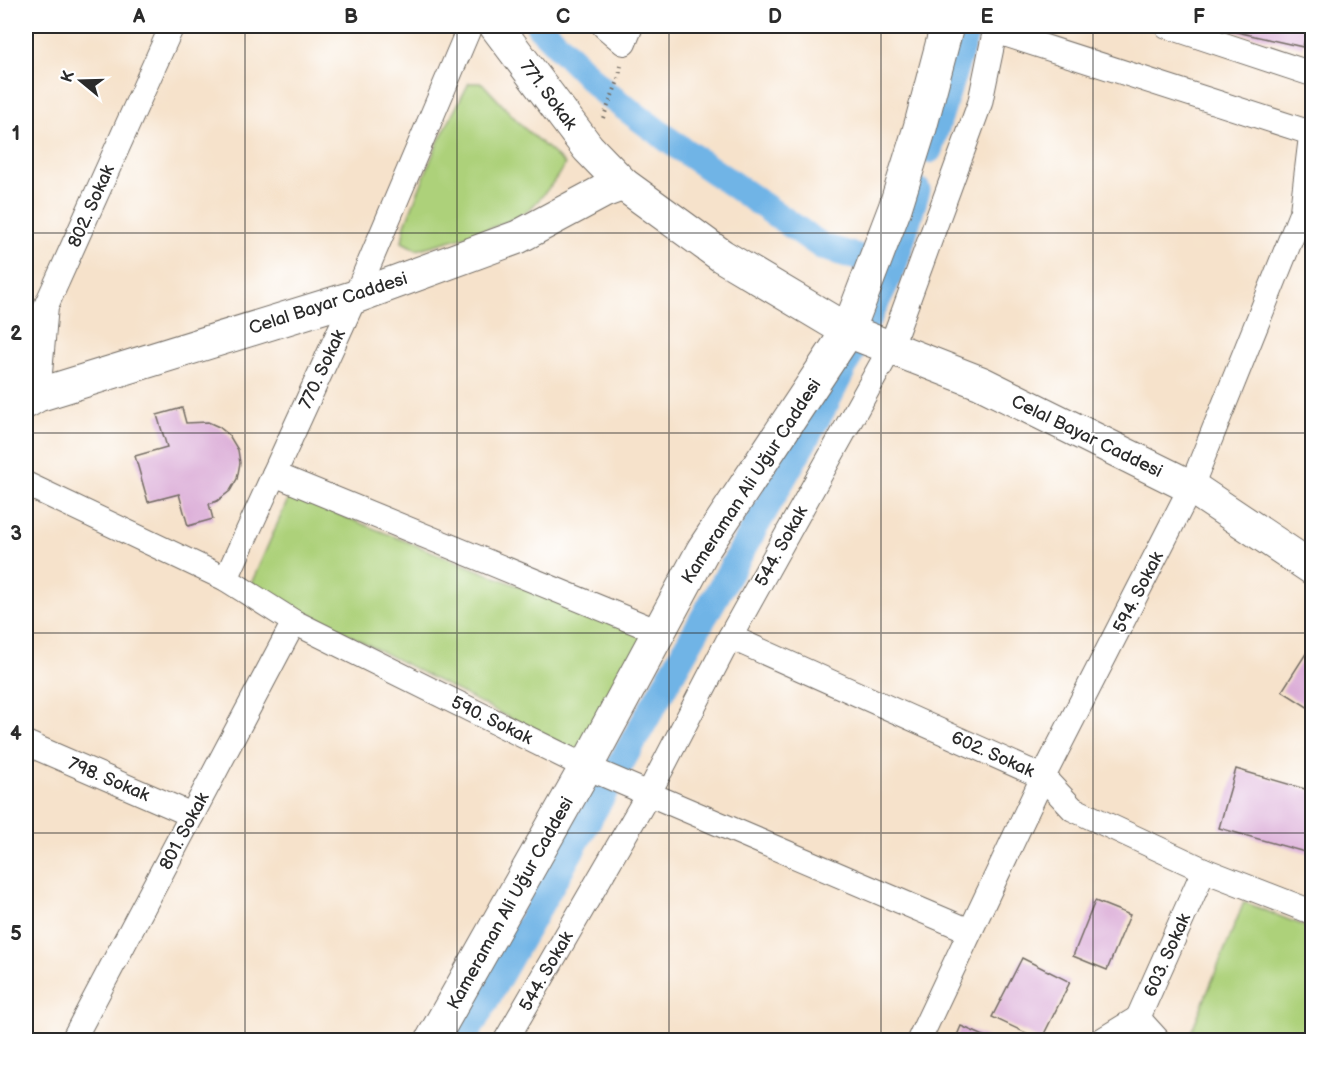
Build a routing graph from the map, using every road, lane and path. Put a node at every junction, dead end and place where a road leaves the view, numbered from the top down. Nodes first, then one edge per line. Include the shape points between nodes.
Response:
1 (172, 26) edge
2 (470, 26) edge
3 (496, 26) edge
4 (604, 26) edge
5 (631, 26) edge
6 (947, 26) edge
7 (1167, 26) edge
8 (996, 28) edge
9 (1312, 74) edge
10 (618, 81) dead end
11 (591, 130) junction
12 (1312, 130) edge
13 (623, 184) junction
14 (1307, 214) edge
15 (355, 297) junction
16 (848, 331) junction
17 (891, 349) junction
18 (32, 398) edge
19 (274, 474) junction
20 (26, 484) edge
21 (1191, 487) junction
22 (1312, 568) edge
23 (226, 579) junction
24 (294, 622) junction
25 (659, 632) junction
26 (730, 637) junction
27 (26, 743) edge
28 (586, 767) junction
29 (1043, 777) junction
30 (649, 793) junction
31 (192, 815) junction
32 (1204, 870) junction
33 (1312, 912) edge
34 (970, 931) junction
35 (1135, 1029) edge
36 (73, 1041) edge
37 (432, 1041) edge
38 (506, 1041) edge
39 (919, 1041) edge
40 (1102, 1041) edge
41 (1158, 1041) edge

1 - 18 street, 802. Sokak via 46,306
2 - 15 street, 770. Sokak
3 - 11 street, 771. Sokak
4 - 5 street via 624,43
6 - 16 street, Kameraman Ali Uğur Caddesi via 895,208
7 - 9 street
8 - 12 street
8 - 17 street, 544. Sokak via 980,103
10 - 11 path
11 - 13 street, 771. Sokak via 588,148
12 - 14 street, 594. Sokak
13 - 15 street, Celal Bayar Caddesi via 518,237
13 - 16 street, Celal Bayar Caddesi via 722,256
14 - 21 street, 594. Sokak
15 - 18 street, Celal Bayar Caddesi
15 - 19 street, 770. Sokak
16 - 17 street, Celal Bayar Caddesi
16 - 25 street, Kameraman Ali Uğur Caddesi via 703,550
17 - 21 street, Celal Bayar Caddesi via 981,383
17 - 26 street, 544. Sokak
19 - 23 street, 770. Sokak
19 - 25 street
20 - 23 street, 590. Sokak
21 - 22 street, Celal Bayar Caddesi
21 - 29 street, 594. Sokak
23 - 24 street, 590. Sokak
24 - 28 street, 590. Sokak
24 - 31 street, 801. Sokak
25 - 28 street, Kameraman Ali Uğur Caddesi
26 - 29 street, 602. Sokak
26 - 30 street, 544. Sokak
27 - 31 street, 798. Sokak
28 - 30 street, 590. Sokak
28 - 37 street, Kameraman Ali Uğur Caddesi
29 - 32 street, 602. Sokak via 1072,809
29 - 34 street, 594. Sokak
30 - 34 street, 590. Sokak
30 - 38 street, 544. Sokak
31 - 36 street, 801. Sokak
32 - 33 street, 602. Sokak
32 - 35 street, 603. Sokak
34 - 39 street, 594. Sokak
35 - 40 street
35 - 41 street

